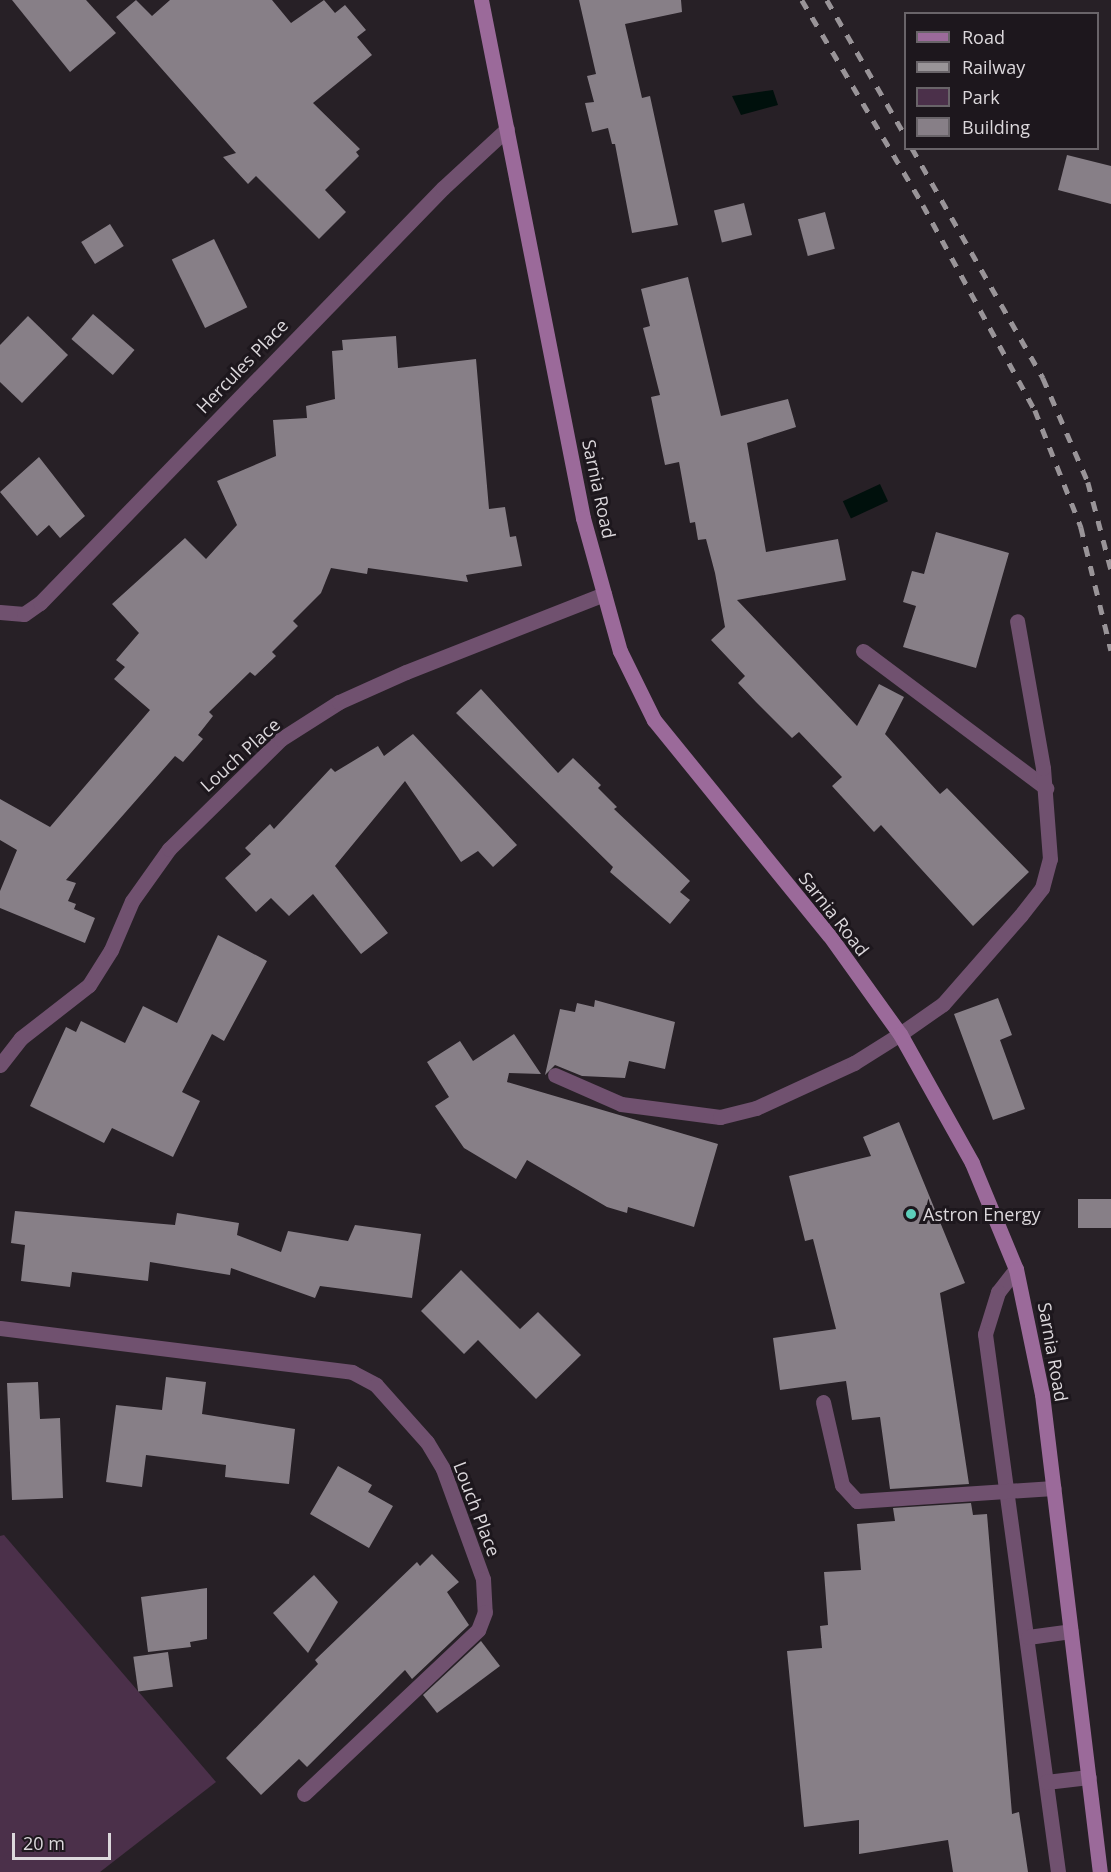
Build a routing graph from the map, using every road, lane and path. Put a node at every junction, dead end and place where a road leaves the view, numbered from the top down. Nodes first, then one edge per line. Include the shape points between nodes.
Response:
1 (481, 0) edge
2 (507, 129) junction
3 (603, 594) junction
4 (0, 612) edge
5 (1017, 621) dead end
6 (863, 651) dead end
7 (1046, 788) junction
8 (900, 1034) junction
9 (0, 1065) edge
10 (555, 1075) dead end
11 (1016, 1269) junction
12 (0, 1328) edge
13 (823, 1402) dead end
14 (1054, 1488) junction
15 (1009, 1493) junction
16 (1071, 1631) junction
17 (1028, 1637) junction
18 (1089, 1777) junction
19 (1046, 1782) junction
20 (304, 1794) dead end
21 (1058, 1872) edge
22 (1100, 1872) edge

1 - 2 main road, Sarnia Road
2 - 3 main road, Sarnia Road via 583,518
2 - 4 street, Hercules Place via 443,188 40,603 24,614
3 - 8 main road, Sarnia Road via 620,651 654,720 829,935
3 - 9 street, Louch Place via 396,676 339,702 281,739 169,849 132,901 111,950 89,985 21,1038
5 - 7 street
6 - 7 street
7 - 8 street via 1050,859 1042,888 943,1004
8 - 10 street via 854,1063 756,1108 720,1117 621,1104
8 - 11 main road, Sarnia Road via 972,1163
11 - 14 main road, Sarnia Road via 1042,1394
11 - 15 street via 987,1314 985,1334
12 - 20 street, Louch Place via 352,1372 376,1385 427,1442 443,1469 483,1580 485,1611 478,1630
13 - 15 street via 842,1485 857,1501
14 - 15 street
14 - 16 main road, Sarnia Road
15 - 17 street
16 - 17 street
16 - 18 main road, Sarnia Road
17 - 19 street
18 - 19 street
18 - 22 main road, Sarnia Road
19 - 21 street

